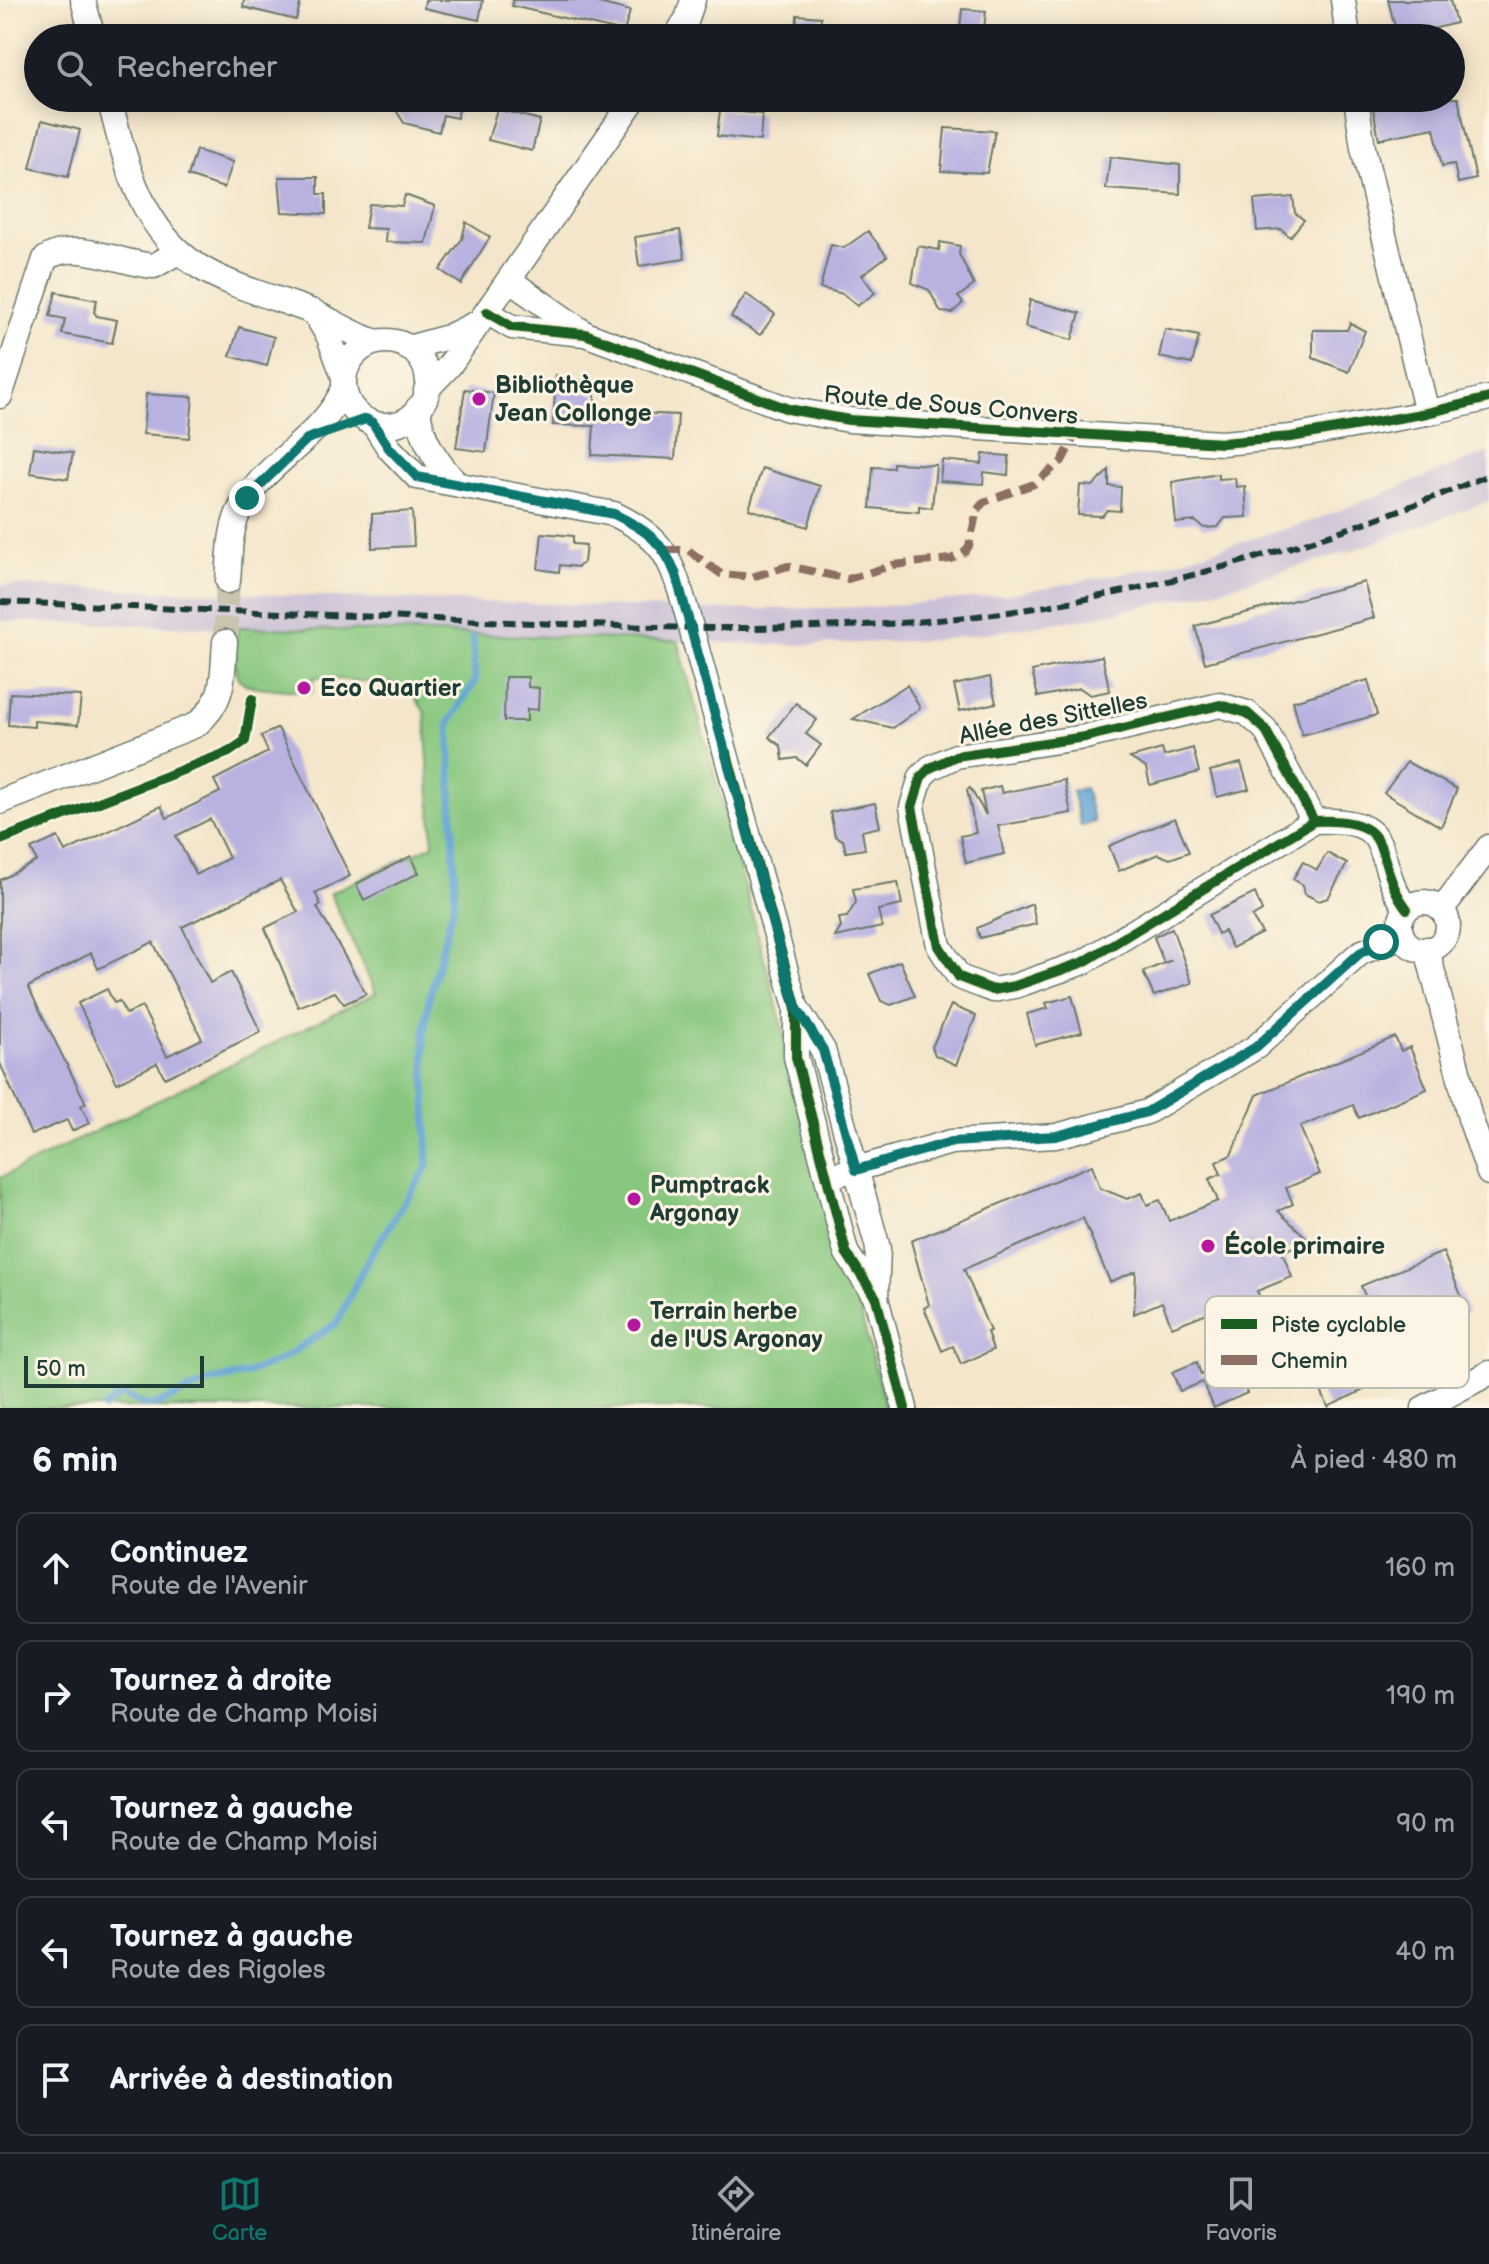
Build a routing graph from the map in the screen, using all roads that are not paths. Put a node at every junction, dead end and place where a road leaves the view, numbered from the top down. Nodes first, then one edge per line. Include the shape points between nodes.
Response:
1 (83, 0) edge
2 (693, 0) edge
3 (1343, 0) edge
4 (89, 24) edge
5 (684, 24) edge
6 (1346, 24) edge
7 (113, 112) edge
8 (625, 112) edge
9 (1358, 112) edge
10 (178, 252) junction
11 (509, 280) junction
12 (314, 312) junction
13 (483, 317) junction
14 (585, 334) junction
15 (377, 342) junction
16 (408, 348) junction
17 (344, 383) junction
18 (0, 396) edge
19 (1489, 398) edge
20 (422, 399) junction
21 (1427, 413) junction
22 (370, 421) junction
23 (307, 439) junction
24 (457, 484) junction
25 (228, 581) tunnel mouth
26 (225, 642) tunnel mouth
27 (0, 802) edge
28 (1314, 821) junction
29 (1489, 847) edge
30 (1407, 909) junction
31 (1441, 910) junction
32 (1402, 936) junction
33 (1427, 949) junction
34 (796, 1007) junction
35 (856, 1170) junction
36 (1489, 1171) edge
37 (828, 1177) junction
38 (876, 1298) junction
39 (1489, 1373) edge
40 (1469, 1384) edge
41 (1461, 1388) edge
42 (905, 1408) edge
43 (1424, 1408) edge

1 - 4 street
2 - 5 street
3 - 6 street
7 - 10 street via 142,202
8 - 11 street
9 - 21 street
10 - 12 street via 223,279
10 - 18 street via 154,266 76,250 52,253 45,259
11 - 13 street
11 - 14 street, Route de Sous Convers
12 - 15 street
12 - 17 street via 329,337
13 - 14 street, Route de Sous Convers via 512,327
13 - 16 street via 448,337
13 - 20 street
14 - 21 street, Route de Sous Convers via 788,409 849,420 1222,443 1291,437
15 - 16 street
15 - 17 street via 353,357
16 - 20 street via 422,361
17 - 22 street via 353,408
17 - 23 street via 338,402
19 - 21 street, Route de Sous Convers
20 - 22 street via 398,423
20 - 24 street via 420,426 434,458
22 - 23 street
22 - 24 street via 417,477
23 - 25 street via 240,509
24 - 34 street via 614,514 643,528 665,550
26 - 27 street via 220,695 196,725
28 - 28 street, Allée des Sittelles via 1084,962 993,990 959,977 939,946 912,807 921,777 956,756 1085,737 1220,705 1247,713 1265,729
28 - 30 street via 1362,824 1377,838 1391,882
29 - 31 street
30 - 31 street via 1425,902
30 - 32 street
31 - 33 street via 1446,935
32 - 33 street via 1415,948
32 - 35 street via 1360,953 1256,1047 1147,1112 1056,1136 951,1142
33 - 36 street via 1470,1118
34 - 35 street via 823,1050
34 - 37 street via 796,1057
35 - 37 street
35 - 38 street via 878,1248
37 - 38 street via 846,1252
38 - 42 street
39 - 40 street
41 - 43 street

